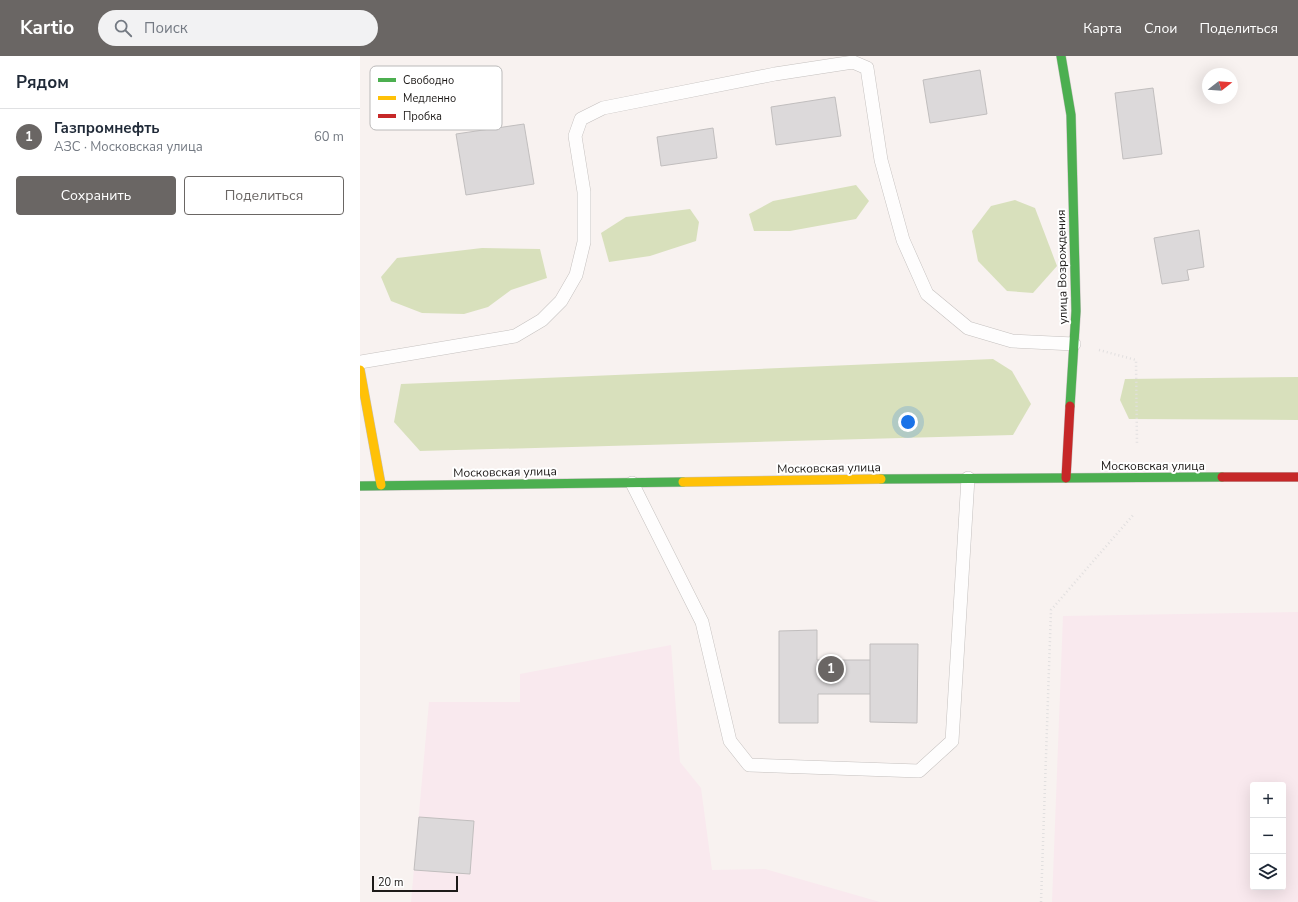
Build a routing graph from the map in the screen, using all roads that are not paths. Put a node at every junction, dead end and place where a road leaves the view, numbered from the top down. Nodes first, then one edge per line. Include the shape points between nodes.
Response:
1 (1061, 56) edge
2 (1074, 344) junction
3 (360, 362) edge
4 (360, 370) edge
5 (1298, 477) edge
6 (968, 478) junction
7 (1066, 478) junction
8 (632, 483) junction
9 (381, 485) junction
10 (360, 486) edge

1 - 2 main road, улица Возрождения via 1071,115 1076,311
2 - 3 lane via 1012,341 968,328 928,294 903,240 881,160 867,68 853,62 775,74 602,108 581,119 576,136 584,192 584,242 576,275 561,301 542,320 515,336
2 - 7 main road, улица Возрождения
4 - 9 main road
5 - 7 main road, Московская улица
6 - 7 main road, Московская улица
6 - 8 main road, Московская улица
6 - 8 lane via 952,741 919,771 749,765 730,742 702,622
8 - 9 main road, Московская улица
9 - 10 main road, Московская улица

